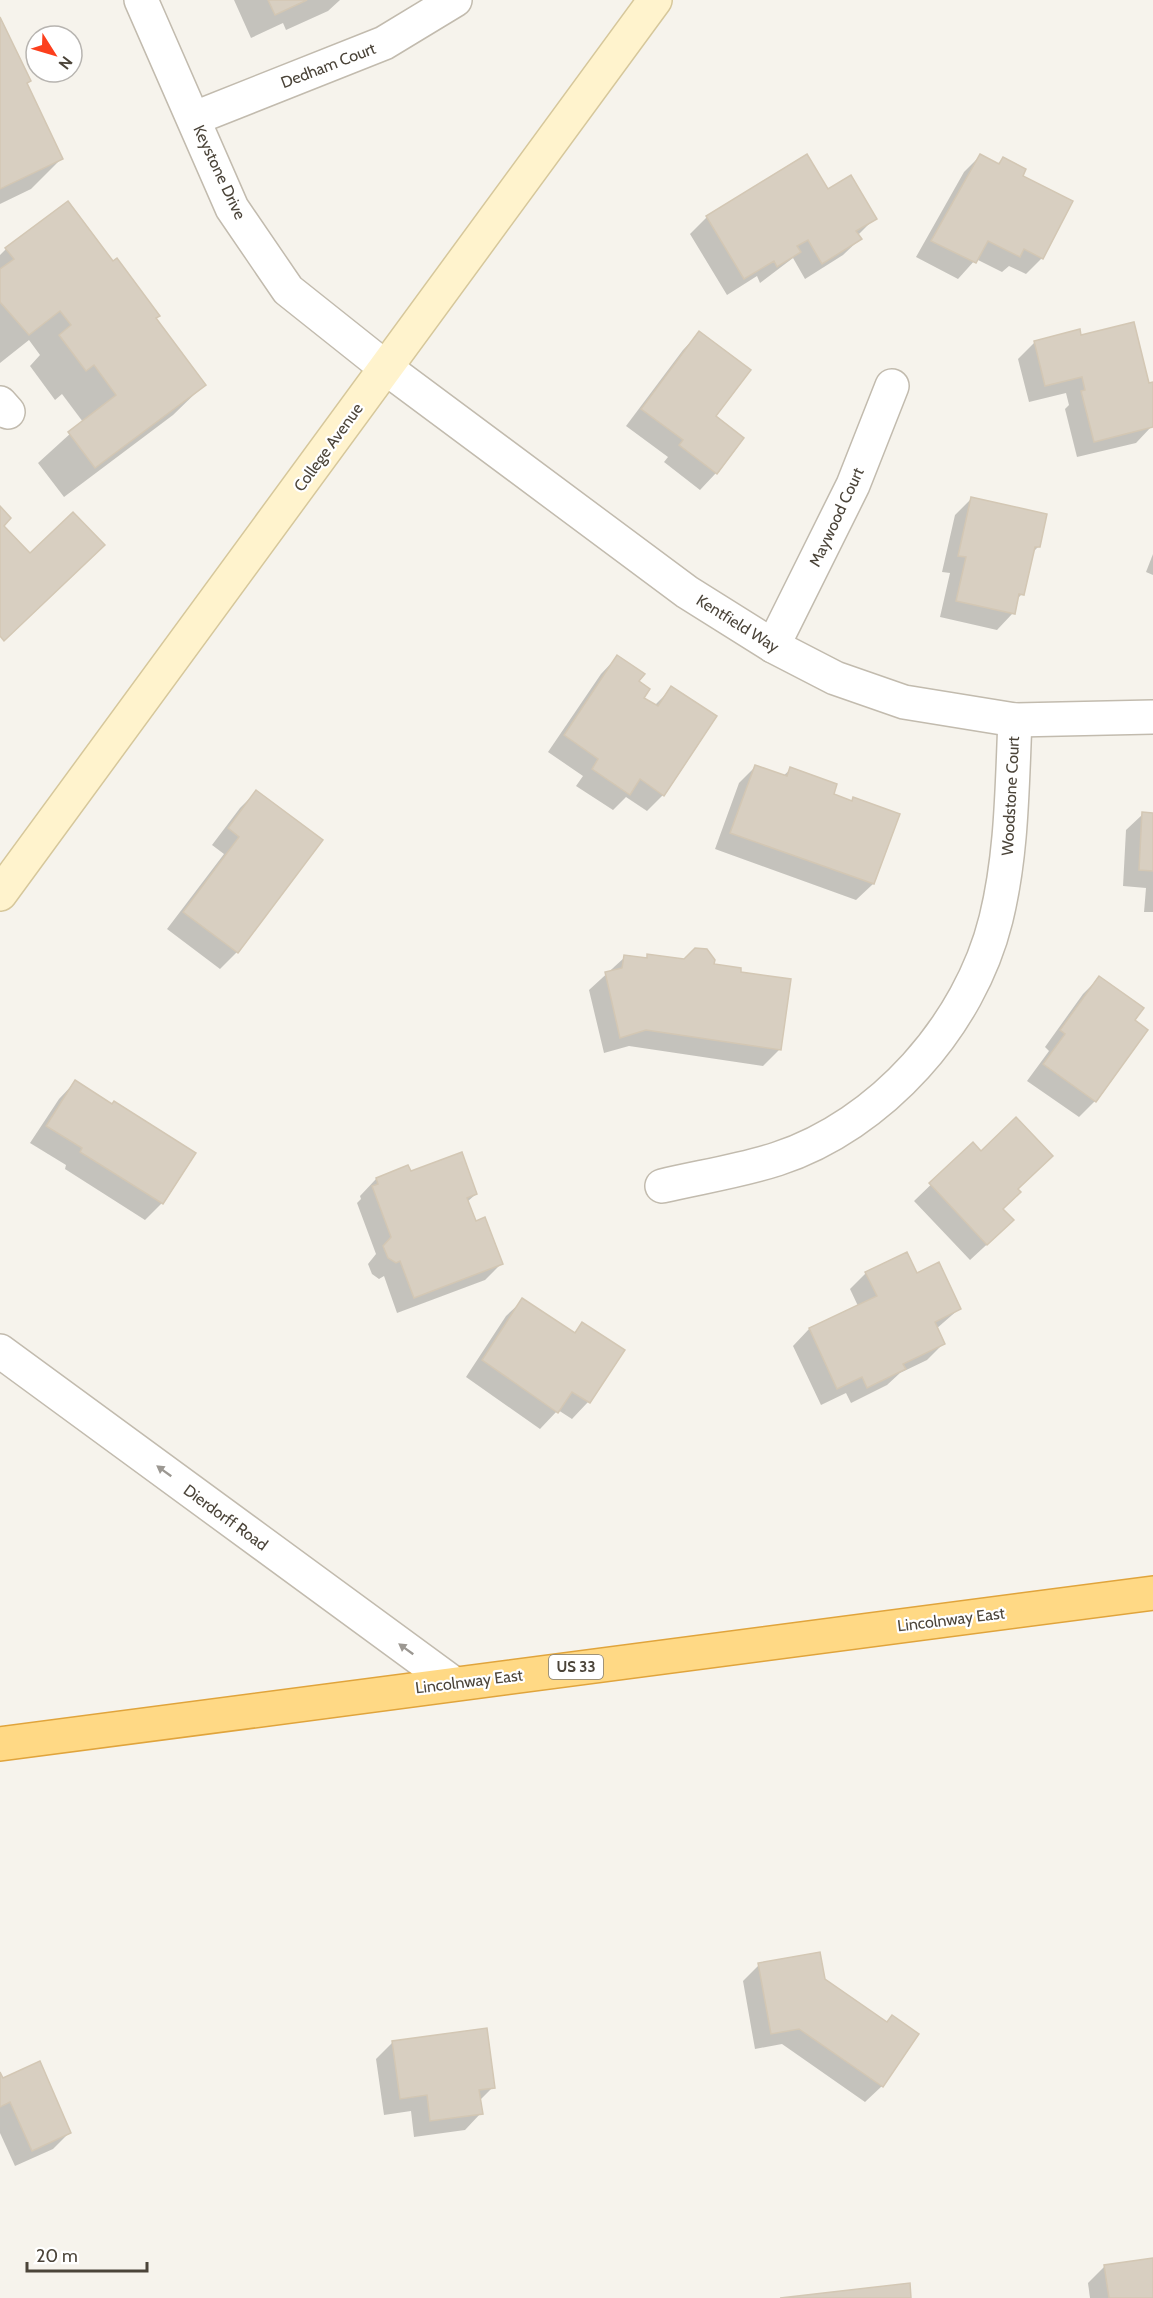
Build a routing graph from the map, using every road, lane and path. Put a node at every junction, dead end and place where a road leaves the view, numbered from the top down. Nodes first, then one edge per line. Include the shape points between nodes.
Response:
1 (141, 0) edge
2 (455, 0) edge
3 (655, 0) edge
4 (195, 118) junction
5 (386, 368) junction
6 (892, 386) dead end
7 (773, 646) junction
8 (1153, 717) edge
9 (1015, 720) junction
10 (0, 894) edge
11 (662, 1186) dead end
12 (0, 1351) edge
13 (1153, 1593) edge
14 (453, 1683) junction
15 (0, 1744) edge

1 - 4 street, Keystone Drive
2 - 4 street, Dedham Court via 384,43
3 - 5 main road, College Avenue
4 - 5 street, Keystone Drive via 232,208 288,290
5 - 7 street, Kentfield Way via 687,592
5 - 10 main road, College Avenue
6 - 7 street, Maywood Court via 853,485
7 - 9 street, Kentfield Way via 835,678 904,702
8 - 9 street, Kentfield Way
9 - 11 street, Woodstone Court via 1010,846 996,920 957,1011 924,1056 873,1107 833,1134 778,1159
14 -> 12 street, Dierdorff Road
13 - 14 highway, Lincolnway East / US 33
14 - 15 highway, Lincolnway East / US 33

